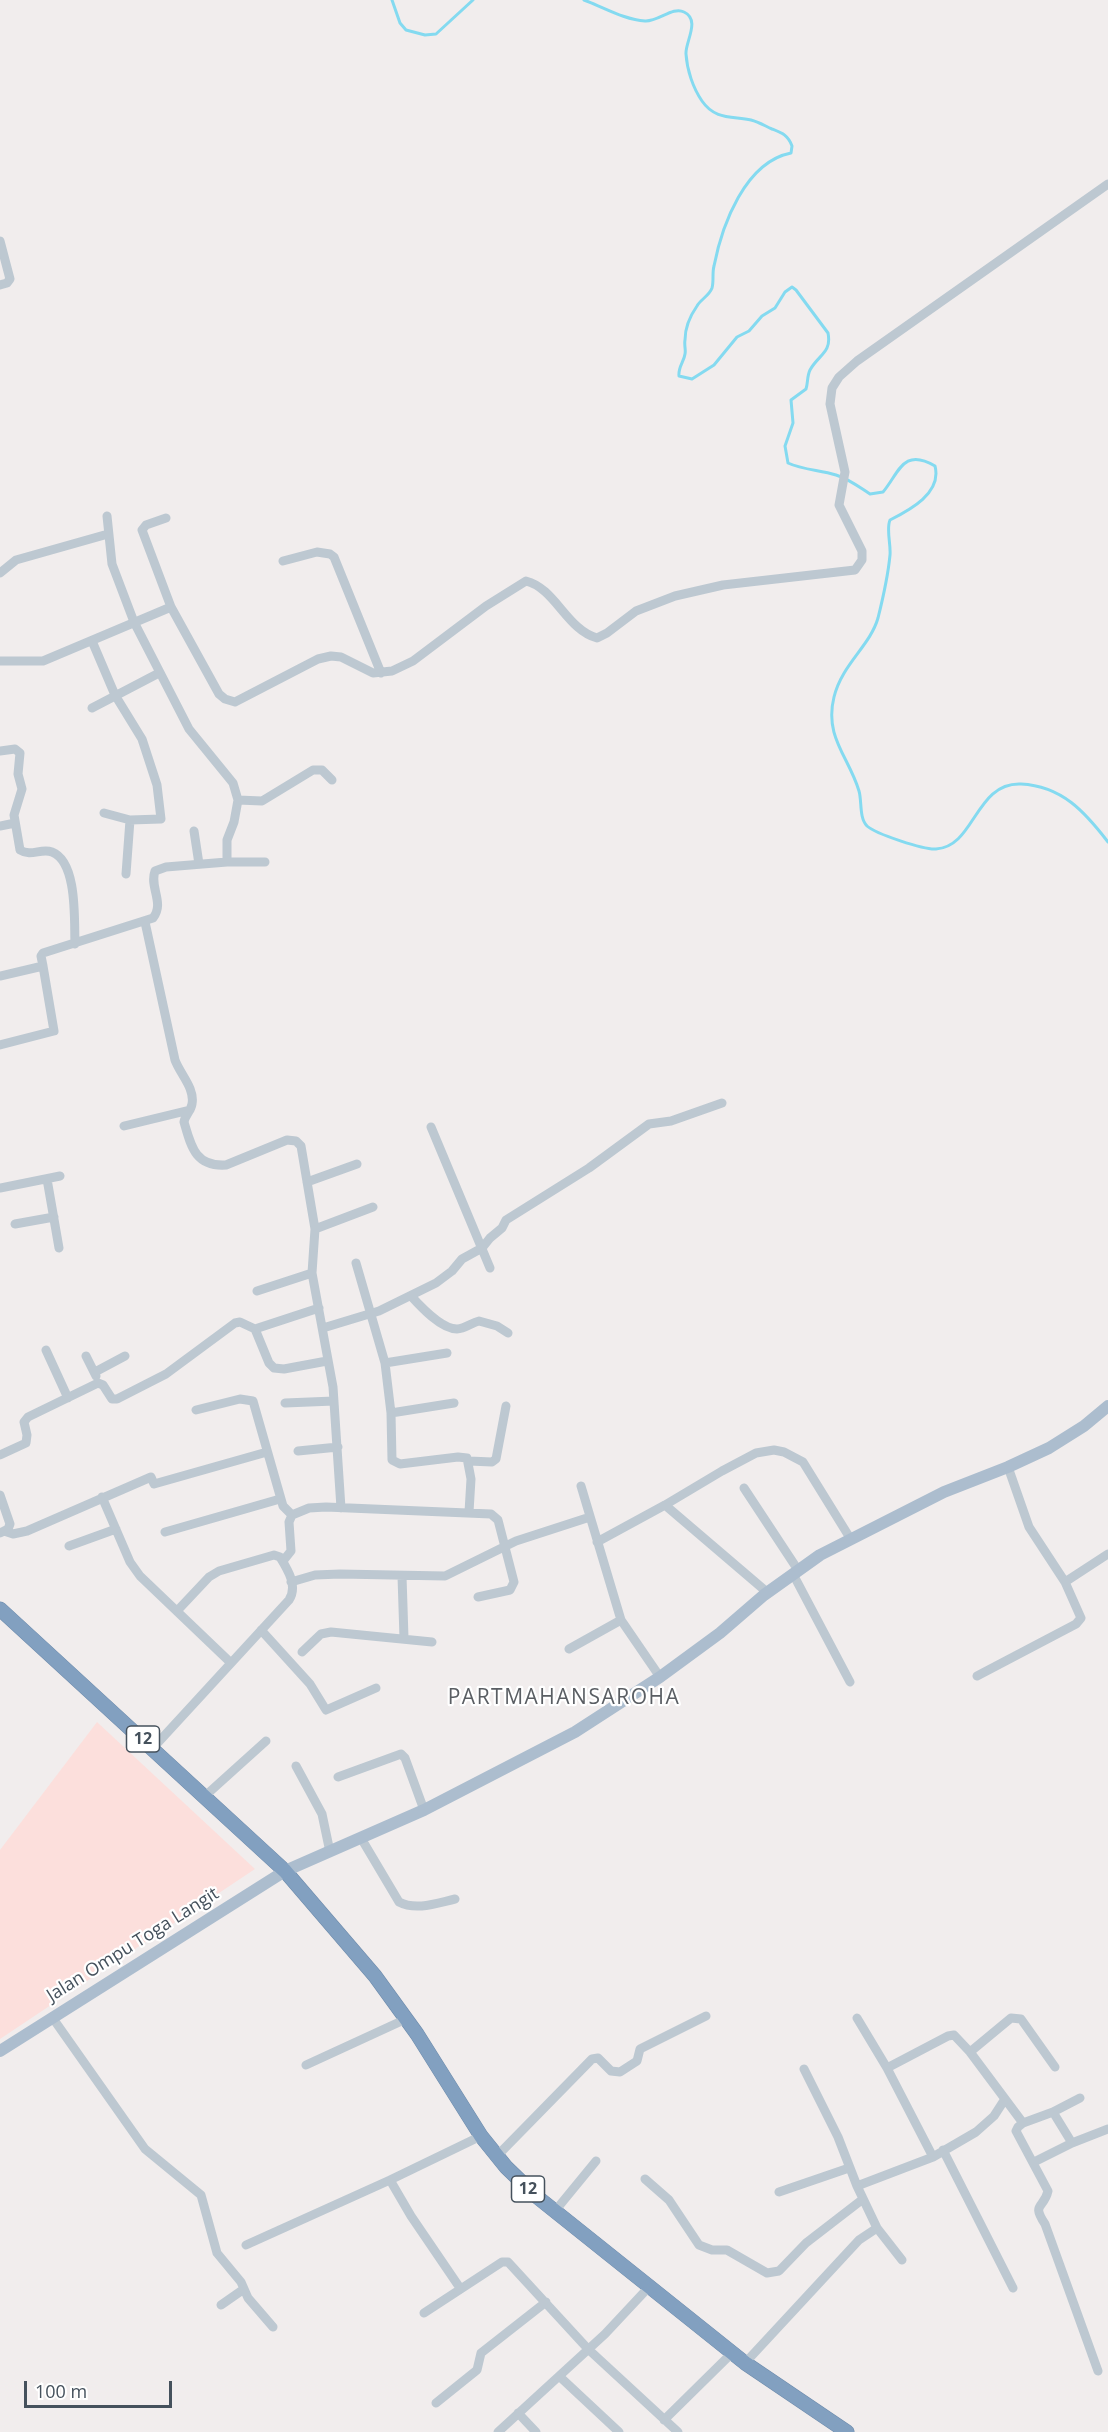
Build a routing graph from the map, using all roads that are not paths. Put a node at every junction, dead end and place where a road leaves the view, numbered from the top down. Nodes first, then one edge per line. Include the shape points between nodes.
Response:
1 (1108, 184) edge
2 (0, 242) edge
3 (0, 285) edge
4 (107, 516) dead end
5 (165, 518) dead end
6 (108, 534) junction
7 (283, 561) dead end
8 (0, 573) edge
9 (171, 607) junction
10 (134, 622) junction
11 (92, 641) junction
12 (0, 661) edge
13 (159, 673) junction
14 (381, 673) junction
15 (115, 695) junction
16 (92, 708) dead end
17 (0, 751) edge
18 (332, 780) dead end
19 (238, 800) junction
20 (104, 813) dead end
21 (130, 820) junction
22 (15, 823) junction
23 (0, 826) edge
24 (194, 831) dead end
25 (226, 862) junction
26 (265, 862) dead end
27 (199, 864) junction
28 (126, 874) dead end
29 (145, 922) junction
30 (75, 944) junction
31 (44, 966) junction
32 (0, 976) edge
33 (0, 1045) edge
34 (722, 1103) dead end
35 (190, 1110) junction
36 (124, 1126) dead end
37 (431, 1126) dead end
38 (357, 1164) dead end
39 (60, 1176) dead end
40 (47, 1179) junction
41 (307, 1182) junction
42 (0, 1188) edge
43 (373, 1207) dead end
44 (54, 1217) junction
45 (15, 1224) dead end
46 (315, 1229) junction
47 (59, 1248) dead end
48 (482, 1248) junction
49 (356, 1263) dead end
50 (490, 1268) dead end
51 (312, 1273) junction
52 (257, 1291) dead end
53 (411, 1296) junction
54 (319, 1308) junction
55 (372, 1314) junction
56 (323, 1328) junction
57 (255, 1329) junction
58 (508, 1333) dead end
59 (46, 1350) dead end
60 (447, 1353) dead end
61 (86, 1356) dead end
62 (125, 1356) dead end
63 (327, 1361) junction
64 (385, 1363) junction
65 (94, 1372) junction
66 (100, 1383) junction
67 (68, 1398) junction
68 (334, 1401) junction
69 (285, 1403) dead end
70 (454, 1403) dead end
71 (506, 1406) dead end
72 (1108, 1406) edge
73 (196, 1410) dead end
74 (391, 1413) junction
75 (338, 1447) junction
76 (298, 1451) dead end
77 (267, 1452) junction
78 (0, 1455) edge
79 (469, 1461) junction
80 (1008, 1467) junction
81 (581, 1486) dead end
82 (744, 1488) dead end
83 (0, 1495) edge
84 (102, 1497) junction
85 (280, 1498) junction
86 (665, 1505) junction
87 (341, 1508) junction
88 (469, 1512) junction
89 (292, 1515) junction
90 (590, 1517) junction
91 (116, 1529) junction
92 (2, 1532) edge
93 (165, 1532) dead end
94 (850, 1538) junction
95 (597, 1542) junction
96 (69, 1546) dead end
97 (504, 1546) junction
98 (1108, 1554) edge
99 (283, 1561) junction
100 (796, 1572) junction
101 (402, 1576) junction
102 (291, 1582) junction
103 (1065, 1582) junction
104 (768, 1593) junction
105 (478, 1597) dead end
106 (0, 1609) edge
107 (177, 1611) junction
108 (621, 1620) junction
109 (261, 1630) junction
110 (404, 1638) junction
111 (432, 1642) dead end
112 (569, 1649) dead end
113 (302, 1652) dead end
114 (231, 1663) junction
115 (977, 1676) dead end
116 (660, 1677) junction
117 (850, 1682) dead end
118 (376, 1688) dead end
119 (266, 1741) dead end
120 (153, 1748) junction
121 (296, 1766) dead end
122 (338, 1777) dead end
123 (205, 1796) junction
124 (423, 1810) junction
125 (361, 1838) junction
126 (330, 1852) junction
127 (285, 1871) junction
128 (454, 1899) dead end
129 (706, 2016) dead end
130 (52, 2018) junction
131 (857, 2018) dead end
132 (406, 2019) junction
133 (0, 2051) edge
134 (970, 2052) junction
135 (306, 2065) dead end
136 (1055, 2067) dead end
137 (886, 2068) junction
138 (804, 2069) dead end
139 (1080, 2098) dead end
140 (1005, 2099) junction
141 (1053, 2112) junction
142 (1023, 2123) junction
143 (1108, 2129) edge
144 (481, 2136) junction
145 (1072, 2143) junction
146 (943, 2150) junction
147 (497, 2156) junction
148 (933, 2157) junction
149 (596, 2161) dead end
150 (1034, 2162) junction
151 (849, 2168) junction
152 (645, 2179) dead end
153 (390, 2180) junction
154 (857, 2186) junction
155 (779, 2192) dead end
156 (863, 2199) junction
157 (555, 2211) junction
158 (877, 2228) junction
159 (246, 2245) dead end
160 (902, 2260) dead end
161 (460, 2288) junction
162 (648, 2288) junction
163 (1013, 2288) dead end
164 (244, 2289) junction
165 (546, 2302) junction
166 (221, 2305) dead end
167 (424, 2313) dead end
168 (273, 2327) dead end
169 (588, 2349) junction
170 (732, 2353) junction
171 (745, 2363) junction
172 (1098, 2371) dead end
173 (559, 2376) junction
174 (436, 2403) dead end
175 (518, 2414) junction
176 (664, 2420) junction
177 (498, 2432) edge
178 (536, 2432) edge
179 (619, 2432) edge
180 (678, 2432) edge
181 (847, 2432) edge

1 - 14 street via 839,377 832,388 830,404 845,472 840,510 862,551 862,560 855,570 723,585 675,596 636,611 597,638 586,634 538,587 526,581 413,661
2 - 3 street via 10,279
4 - 6 street
5 - 9 street via 142,530
6 - 8 street via 23,557
6 - 10 street via 112,564
7 - 14 street via 318,552 334,557
9 - 10 street
9 - 14 street via 219,694 229,701 242,699 331,656
10 - 11 street
10 - 13 street
11 - 12 street via 44,662
11 - 15 street
13 - 15 street
13 - 19 street via 189,729 233,783
15 - 16 street
15 - 21 street via 142,739 159,796 161,819
17 - 22 street via 15,749 20,753 18,774 22,789
18 - 19 street via 322,770 313,770 262,801
19 - 25 street via 227,840
20 - 21 street
21 - 28 street
22 - 23 street
22 - 30 street via 20,850 28,854 52,852 68,872
24 - 27 street
25 - 26 street
25 - 27 street
27 - 29 street via 154,871 158,910
29 - 30 street
29 - 35 street via 176,1060 192,1100
30 - 31 street via 43,953
31 - 32 street
31 - 33 street via 54,1031
34 - 48 street via 643,1127 589,1168 506,1220
35 - 36 street
35 - 41 street via 184,1122 195,1155 205,1162 226,1165 293,1140 301,1146
37 - 48 street
38 - 41 street
39 - 40 street
40 - 42 street
40 - 44 street
41 - 46 street
43 - 46 street
44 - 45 street
44 - 47 street
46 - 51 street
48 - 50 street
48 - 53 street
49 - 55 street
51 - 52 street
51 - 54 street
53 - 55 street
53 - 58 street via 448,1327 460,1329 479,1321
54 - 56 street
54 - 57 street
55 - 56 street
55 - 64 street
56 - 63 street
57 - 63 street via 274,1368
57 - 66 street via 235,1323 166,1374 117,1399 112,1399
59 - 67 street
60 - 64 street
61 - 65 street
62 - 65 street
63 - 68 street
64 - 74 street
65 - 66 street
66 - 67 street
67 - 78 street via 26,1419 26,1443
68 - 69 street
68 - 75 street
70 - 74 street
71 - 79 street via 496,1459
72 - 80 main road, Jalan Ompu Toga Langit via 1049,1448
73 - 77 street via 217,1403 253,1401
74 - 79 street via 391,1456 395,1463 458,1457
75 - 76 street
75 - 87 street
77 - 84 street via 154,1484 151,1477
77 - 85 street
79 - 88 street
80 - 94 main road, Jalan Ompu Toga Langit via 944,1492
80 - 103 street via 1029,1527
81 - 90 street
82 - 100 street
83 - 92 street via 10,1522
84 - 91 street
84 - 92 street via 27,1531
85 - 89 street via 284,1509
85 - 93 street
86 - 94 street via 756,1453 784,1452 803,1462
86 - 95 street
86 - 104 street
87 - 88 street
87 - 89 street via 309,1508
88 - 97 street via 495,1516
89 - 99 street via 291,1551
90 - 95 street
90 - 97 street
91 - 96 street
91 - 107 street via 134,1569
94 - 100 main road, Jalan Ompu Toga Langit
95 - 108 street
97 - 101 street via 445,1576
97 - 105 street via 514,1576 513,1587
98 - 103 street
99 - 102 street
99 - 107 street via 274,1555 219,1571 208,1577
100 - 104 main road, Jalan Ompu Toga Langit
100 - 117 street
101 - 102 street via 315,1575
101 - 110 street
102 - 109 street via 292,1595
103 - 115 street via 1080,1613 1080,1622
104 - 116 main road, Jalan Ompu Toga Langit
106 - 120 highway, 12
107 - 114 street
108 - 112 street
108 - 116 street
109 - 114 street
109 - 118 street via 310,1684 326,1710
110 - 111 street
110 - 113 street via 331,1632 321,1634
114 - 120 street
116 - 124 main road, Jalan Ompu Toga Langit via 575,1732
119 - 123 street
120 - 123 highway, 12
121 - 126 street via 322,1814
122 - 124 street via 401,1754
123 - 127 highway, 12
124 - 125 main road, Jalan Ompu Toga Langit
125 - 126 main road, Jalan Ompu Toga Langit
125 - 128 street via 399,1902 414,1907
126 - 127 main road, Jalan Ompu Toga Langit
127 - 130 main road, Jalan Ompu Toga Langit
127 - 132 highway, 12 via 375,1976
129 - 147 street via 640,2049 637,2061 620,2072 611,2071 598,2058 592,2059
130 - 133 main road, Jalan Ompu Toga Langit
130 - 164 street via 145,2149 201,2195 217,2253
131 - 137 street
132 - 135 street
132 - 144 highway, 12
134 - 136 street via 1011,2018 1018,2017
134 - 137 street via 951,2035
134 - 140 street
137 - 148 street
138 - 151 street
139 - 141 street
140 - 142 street
140 - 146 street via 986,2125
141 - 142 street
141 - 145 street
142 - 150 street via 1017,2134
143 - 145 street
144 - 147 highway, 12
144 - 153 street
145 - 150 street
146 - 148 street
146 - 163 street
147 - 157 highway, 12
148 - 154 street
149 - 157 street
150 - 172 street via 1048,2193 1038,2206 1039,2214
151 - 154 street
151 - 155 street
152 - 156 street via 669,2200 699,2245 727,2250 767,2273 779,2271 806,2243
153 - 159 street
153 - 161 street
154 - 156 street
156 - 158 street
157 - 162 highway, 12
158 - 160 street
158 - 171 street via 859,2240
161 - 165 street via 505,2261
161 - 167 street
162 - 169 street
162 - 170 highway, 12
164 - 166 street
164 - 168 street
165 - 169 street
165 - 174 street via 481,2353 477,2370
169 - 173 street
169 - 176 street
170 - 171 highway, 12
170 - 176 street
171 - 181 highway, 12
173 - 175 street
173 - 179 street
175 - 177 street
175 - 178 street
176 - 180 street

